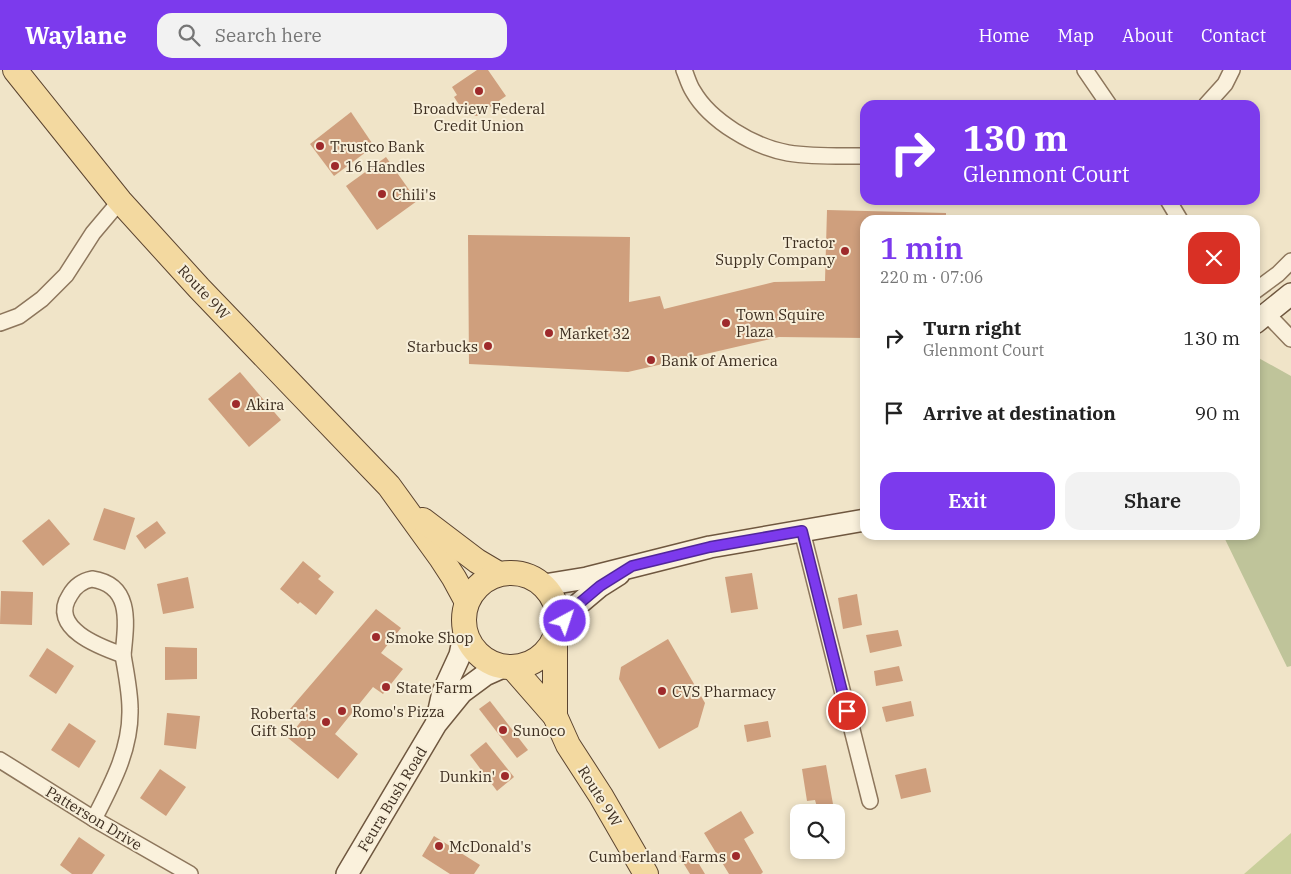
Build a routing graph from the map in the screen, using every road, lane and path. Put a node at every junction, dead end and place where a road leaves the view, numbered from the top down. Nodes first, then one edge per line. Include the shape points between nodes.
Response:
1 (15, 70) edge
2 (684, 70) edge
3 (1085, 70) edge
4 (1232, 70) edge
5 (1105, 100) edge
6 (1211, 100) edge
7 (860, 156) edge
8 (120, 201) junction
9 (1291, 261) edge
10 (1260, 287) edge
11 (1291, 294) edge
12 (1261, 319) edge
13 (0, 323) edge
14 (1291, 339) edge
15 (404, 505) junction
16 (860, 521) edge
17 (802, 531) junction
18 (632, 566) junction
19 (499, 574) junction
20 (544, 585) junction
21 (467, 602) junction
22 (465, 631) junction
23 (556, 636) junction
24 (123, 656) junction
25 (508, 668) junction
26 (555, 716) junction
27 (436, 724) junction
28 (0, 760) edge
29 (870, 801) dead end
30 (94, 819) junction
31 (190, 874) edge
32 (347, 874) edge
33 (646, 874) edge

1 - 8 main road, Route 9W
2 - 7 street via 694,93 710,112 758,145 810,155
3 - 5 street
4 - 6 street
8 - 13 street via 93,233 66,275 19,316
8 - 15 main road, Route 9W
9 - 10 street
11 - 12 main road
12 - 14 street
15 - 19 main road, Route 9W
15 - 21 main road, Route 9W
16 - 17 main road
17 - 18 main road via 710,547
17 - 29 street
18 - 20 main road
18 - 23 main road via 575,607
19 - 20 main road via 515,573
19 - 21 main road via 480,585
20 - 23 main road via 557,607
21 - 22 main road
22 - 25 main road via 478,655 490,663
22 - 27 main road, Feura Bush Road via 460,655 443,692
23 - 25 main road via 548,651 538,660 526,666
23 - 26 main road, Route 9W
24 - 24 street via 126,620 122,599 109,584 101,580 84,580 66,602 71,627 97,646
24 - 30 street via 130,730 115,780
25 - 26 main road, Route 9W
25 - 27 main road, Feura Bush Road via 486,675 462,692
26 - 33 main road, Route 9W via 568,746
27 - 32 main road, Feura Bush Road
28 - 30 street, Patterson Drive
30 - 31 street, Patterson Drive

